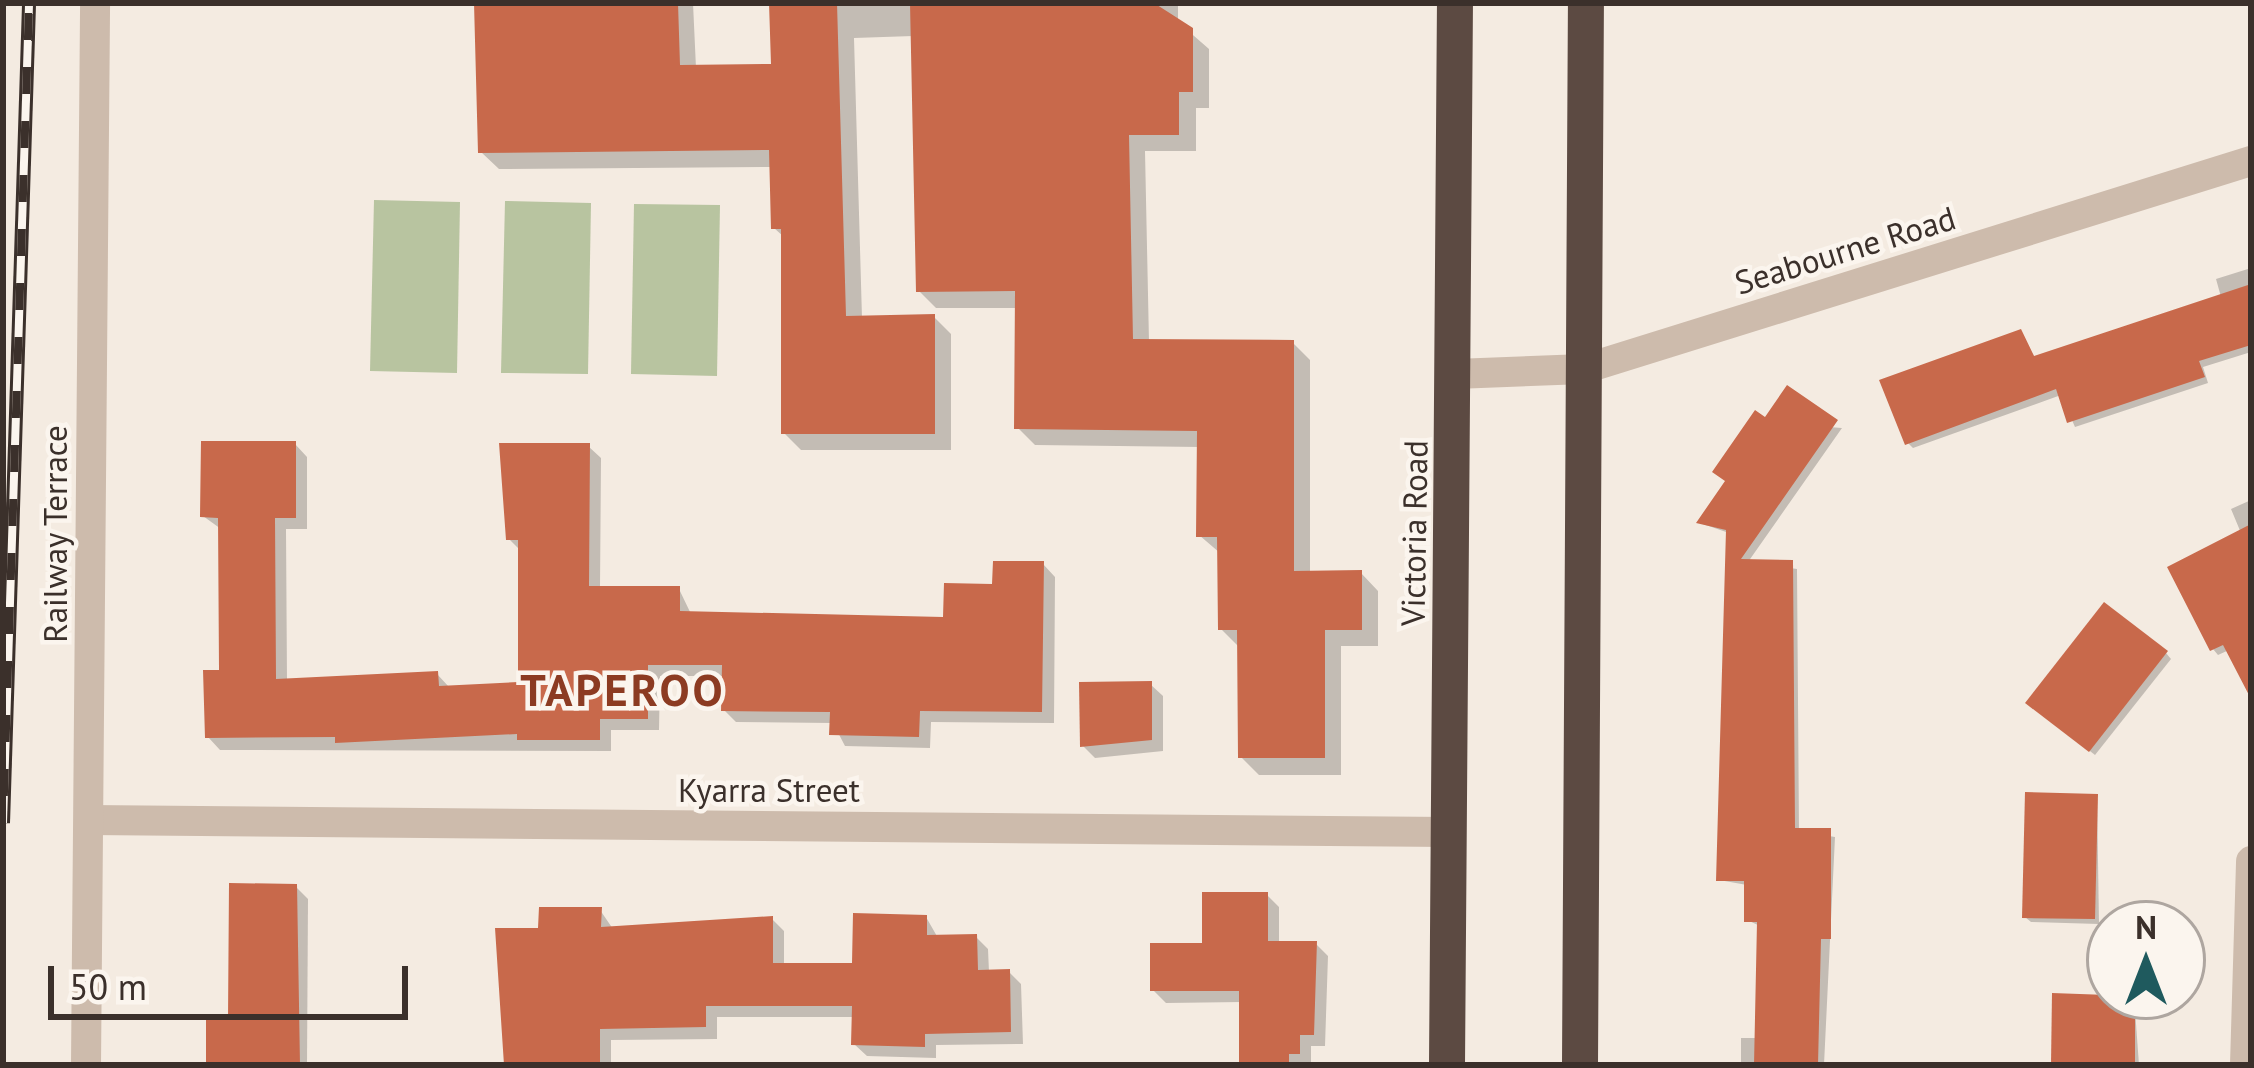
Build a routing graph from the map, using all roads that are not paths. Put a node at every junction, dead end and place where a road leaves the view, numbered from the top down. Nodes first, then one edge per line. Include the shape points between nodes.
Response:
1 (95, 3) edge
2 (1455, 3) edge
3 (1586, 3) edge
4 (2251, 161) edge
5 (1584, 368) junction
6 (1455, 374) junction
7 (88, 820) junction
8 (1448, 832) junction
9 (2251, 861) edge
10 (86, 1065) edge
11 (1447, 1065) edge
12 (1580, 1065) edge
13 (2245, 1065) edge

1 - 7 street, Railway Terrace
2 - 6 highway, Victoria Road
3 - 5 highway
4 - 5 street, Seabourne Road
5 - 6 street, Seabourne Road
5 - 12 highway
6 - 8 highway, Victoria Road
7 - 8 street, Kyarra Street
7 - 10 street, Railway Terrace
8 - 11 highway, Victoria Road
9 - 13 street

